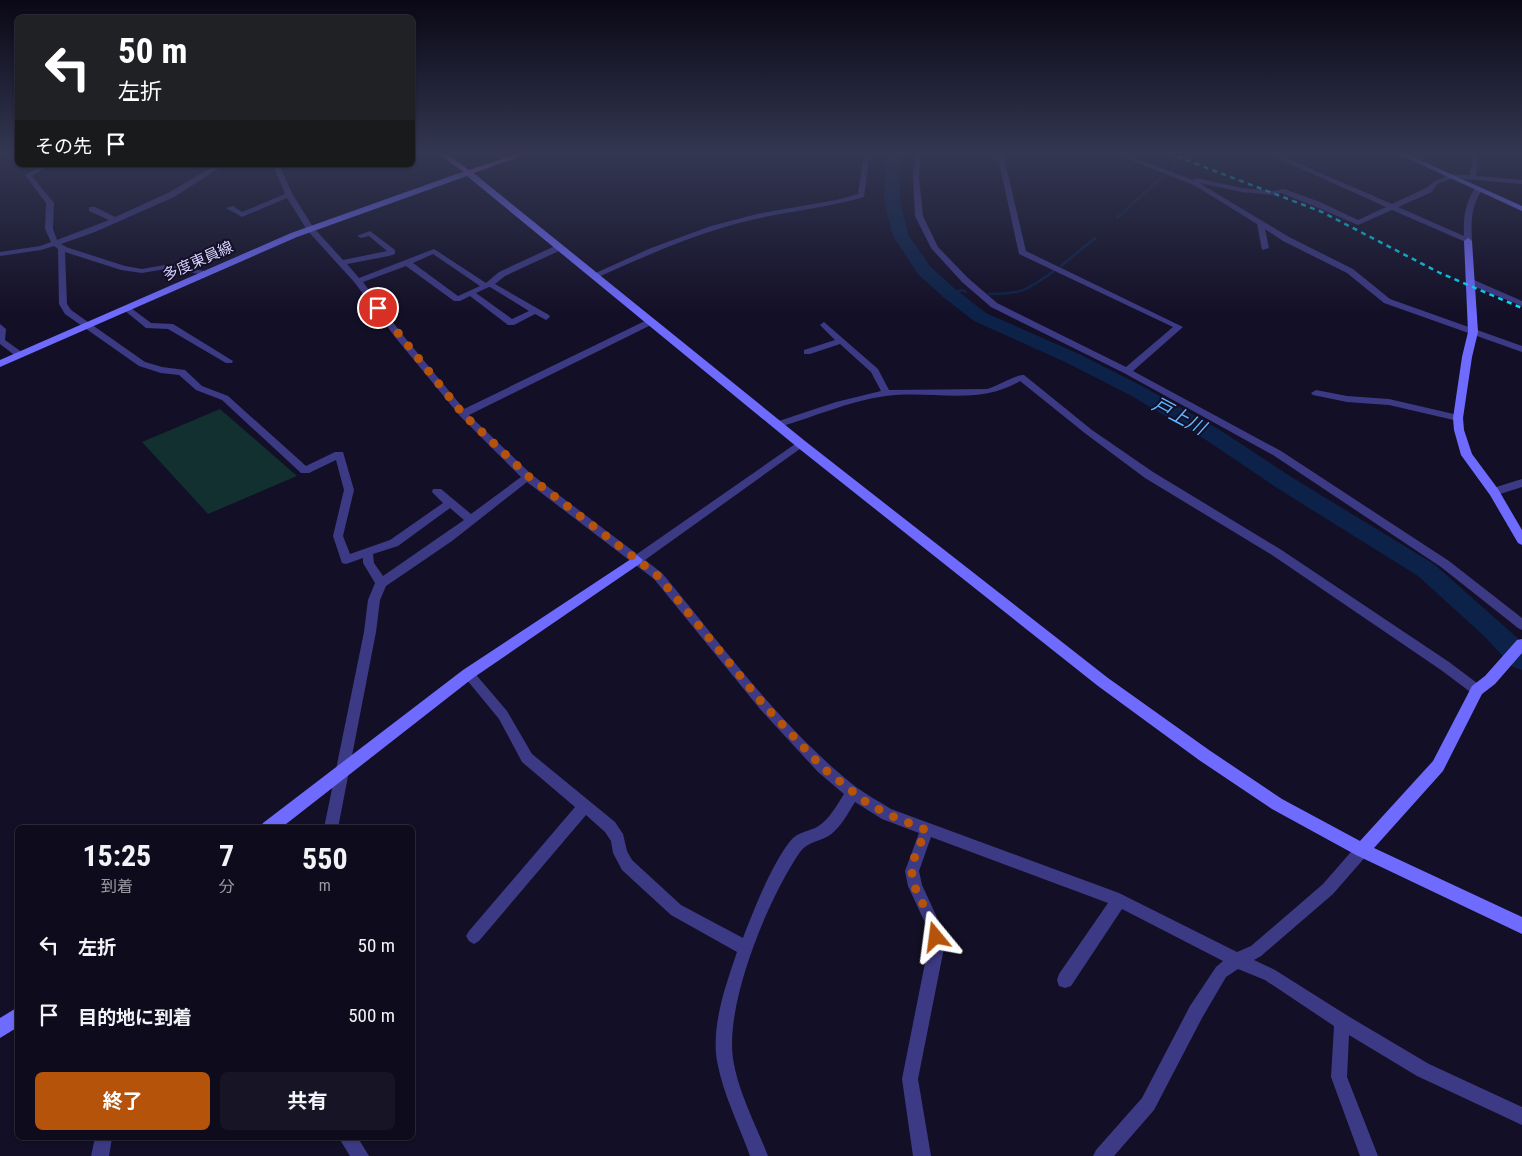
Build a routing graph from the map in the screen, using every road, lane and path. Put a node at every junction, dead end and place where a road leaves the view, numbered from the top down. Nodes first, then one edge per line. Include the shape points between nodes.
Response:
1 (50, 207) edge
2 (145, 207) edge
3 (264, 207) edge
4 (297, 207) edge
5 (370, 207) edge
6 (509, 207) edge
7 (801, 207) edge
8 (918, 207) edge
9 (1012, 207) edge
10 (1232, 207) edge
11 (1323, 207) edge
12 (1392, 207) joint
13 (1468, 207) edge
14 (230, 208) dead end
15 (92, 209) dead end
16 (116, 220) junction
17 (1260, 224) junction
18 (310, 228) junction
19 (361, 236) dead end
20 (1468, 241) junction
21 (55, 244) junction
22 (558, 248) junction
23 (1265, 248) dead end
24 (64, 249) junction
25 (0, 254) edge
26 (342, 263) junction
27 (407, 263) junction
28 (206, 273) junction
29 (593, 276) junction
30 (358, 281) junction
31 (1471, 282) junction
32 (488, 285) junction
33 (471, 293) junction
34 (1522, 304) edge
35 (127, 308) junction
36 (535, 311) junction
37 (546, 317) dead end
38 (650, 322) junction
39 (88, 325) junction
40 (824, 325) dead end
41 (0, 327) edge
42 (1473, 332) junction
43 (841, 341) junction
44 (1522, 349) edge
45 (807, 352) dead end
46 (20, 355) junction
47 (229, 361) dead end
48 (0, 364) edge
49 (1127, 370) junction
50 (886, 393) junction
51 (1316, 393) dead end
52 (463, 414) junction
53 (1458, 418) junction
54 (779, 424) junction
55 (801, 444) junction
56 (528, 476) junction
57 (1522, 483) edge
58 (437, 492) dead end
59 (1494, 492) junction
60 (450, 503) junction
61 (471, 520) junction
62 (1522, 540) edge
63 (367, 552) junction
64 (637, 560) junction
65 (381, 583) junction
66 (1522, 625) edge
67 (1522, 644) edge
68 (468, 674) junction
69 (1477, 690) junction
70 (342, 772) junction
71 (853, 793) junction
72 (585, 806) junction
73 (272, 825) edge
74 (332, 825) edge
75 (926, 830) junction
76 (1362, 850) junction
77 (1118, 900) junction
78 (1522, 926) edge
79 (474, 936) dead end
80 (746, 948) junction
81 (1237, 960) junction
82 (1065, 980) dead end
83 (15, 1018) edge
84 (1342, 1022) junction
85 (0, 1029) edge
86 (1522, 1116) edge
87 (104, 1140) edge
88 (349, 1140) edge
89 (100, 1156) edge
90 (360, 1156) edge
91 (759, 1156) edge
92 (922, 1156) edge
93 (1102, 1156) edge
94 (1368, 1156) edge

1 - 21 street via 48,228
2 - 16 street
3 - 14 street via 240,218
4 - 18 street
5 - 18 street, 多度東員線
6 - 22 street
7 - 29 street via 676,239
8 - 49 street via 919,216 935,248 994,305
9 - 49 street via 1022,252 1179,327
10 - 17 street
11 - 12 street via 1358,223
12 - 20 street
13 - 20 street
15 - 16 street
16 - 21 street
17 - 23 street
17 - 42 street via 1350,270 1387,301
18 - 26 street
18 - 28 street, 多度東員線
19 - 26 street via 370,233 392,252
20 - 31 street
21 - 24 street
21 - 25 street
22 - 29 street
22 - 32 street via 502,274
24 - 28 street via 124,268 142,271 165,267
24 - 39 street via 61,251 63,304 68,312
26 - 30 street
27 - 30 street
27 - 32 street via 434,251
27 - 33 street via 457,299
28 - 35 street, 多度東員線
29 - 38 street
30 - 52 street
31 - 34 street
31 - 42 street
32 - 33 street
32 - 36 street
33 - 36 street via 510,323
35 - 39 street, 多度東員線
35 - 47 street via 149,326 170,326
36 - 37 street
38 - 52 street
38 - 54 street
39 - 46 street, 多度東員線
39 - 63 street via 142,364 182,372 199,388 225,398 305,471 339,454 348,490 338,536 346,560
40 - 43 street
41 - 46 street via 1,340
42 - 44 street
42 - 53 street
43 - 45 street
43 - 50 street via 875,371
46 - 48 street, 多度東員線
49 - 66 street via 1288,460 1445,564
50 - 54 street via 839,404
50 - 69 street via 987,392 1021,377 1149,475 1276,552
51 - 53 street via 1388,402
52 - 56 street
53 - 59 street via 1467,455
54 - 55 street
55 - 64 street
55 - 76 street via 1103,682 1188,744 1277,804
56 - 61 street
56 - 64 street
57 - 59 street
58 - 60 street
59 - 62 street
60 - 61 street
60 - 63 street via 394,543
61 - 65 street
63 - 65 street via 369,563
64 - 68 street
64 - 71 street via 658,576 764,705 823,768
65 - 70 street via 374,600
67 - 69 street
68 - 70 street
68 - 72 street via 503,714 527,758
69 - 76 street via 1438,766
70 - 73 street
70 - 74 street
71 - 75 street via 887,814
71 - 80 street via 828,828 802,839 796,847 765,901
72 - 79 street
72 - 80 street via 610,827 618,839 626,865 676,910
75 - 77 street
75 - 92 street via 912,872 936,937 911,1073
76 - 78 street
76 - 81 street via 1328,889 1256,951
77 - 81 street
77 - 82 street
80 - 91 street via 724,1026 724,1047 736,1100
81 - 84 street via 1270,974
81 - 93 street via 1221,972 1196,1012 1148,1104
83 - 85 street
84 - 86 street via 1423,1070
84 - 94 street via 1339,1077
87 - 89 street
88 - 90 street

